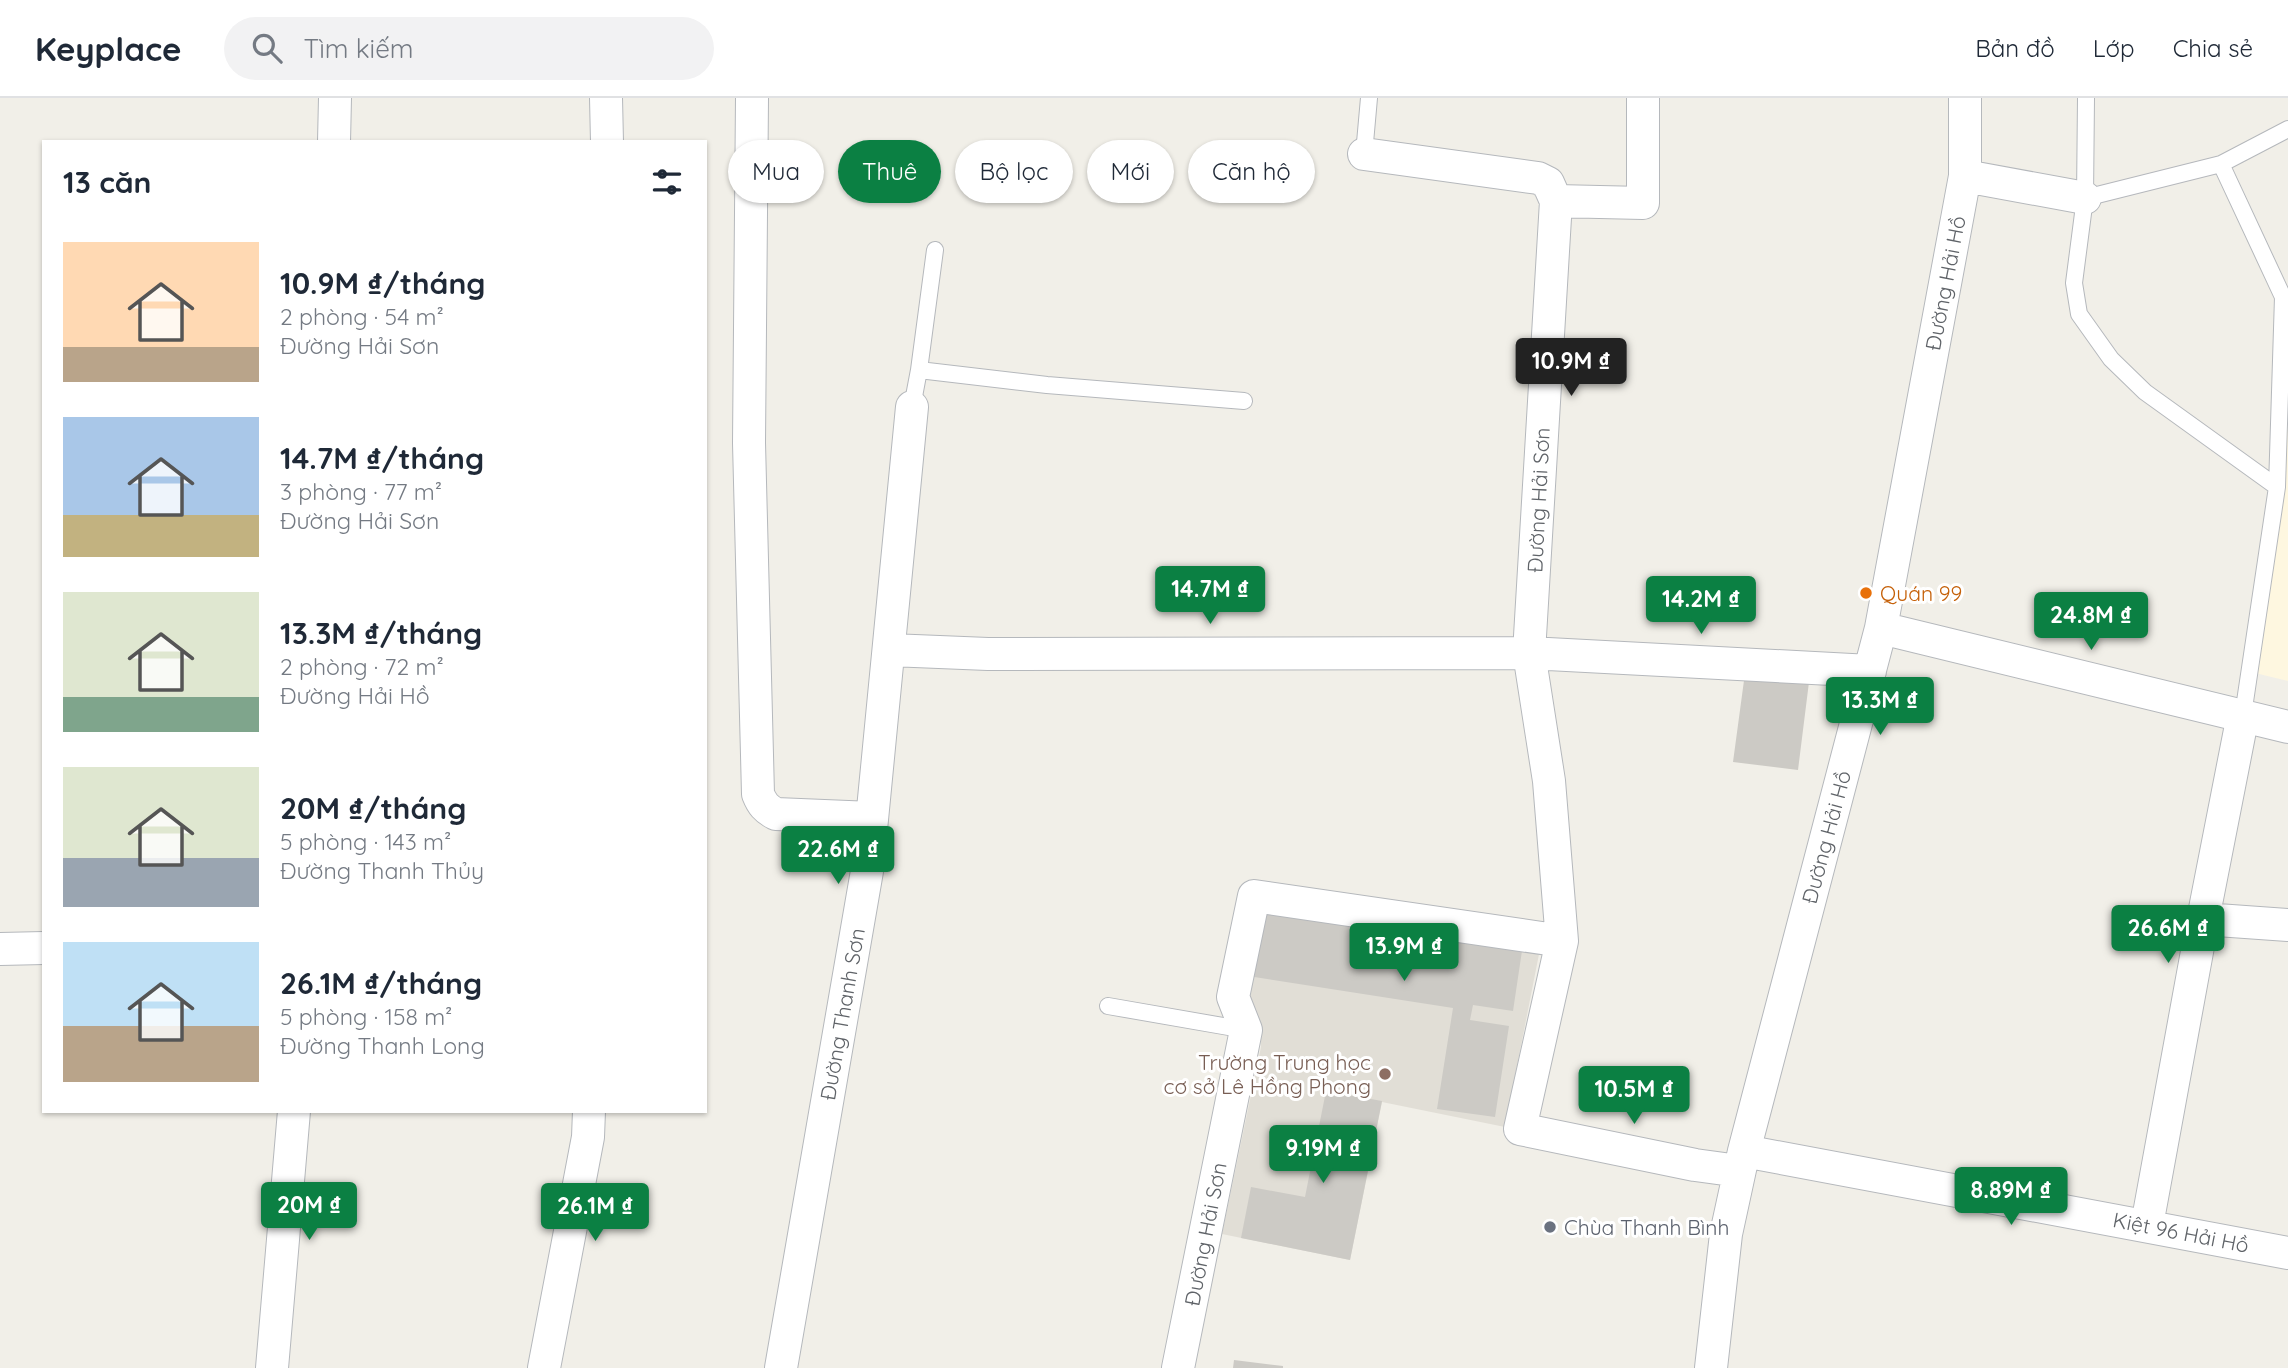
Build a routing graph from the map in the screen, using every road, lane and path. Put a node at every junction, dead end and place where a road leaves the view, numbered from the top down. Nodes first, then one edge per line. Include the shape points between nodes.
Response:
1 (335, 98) edge
2 (606, 98) edge
3 (752, 98) edge
4 (1369, 98) edge
5 (1643, 98) edge
6 (1965, 98) edge
7 (2086, 98) edge
8 (2288, 129) edge
9 (334, 140) edge
10 (607, 140) edge
11 (1364, 154) joint
12 (2221, 164) junction
13 (1965, 176) junction
14 (2085, 198) junction
15 (1556, 201) junction
16 (935, 250) dead end
17 (919, 370) junction
18 (1244, 401) dead end
19 (912, 407) joint
20 (2277, 487) junction
21 (1881, 628) junction
22 (890, 650) junction
23 (1529, 653) junction
24 (1870, 671) junction
25 (2243, 716) junction
26 (2288, 727) edge
27 (872, 818) junction
28 (2203, 919) junction
29 (2288, 925) edge
30 (1562, 940) junction
31 (42, 948) edge
32 (0, 949) edge
33 (1108, 1006) dead end
34 (1246, 1030) junction
35 (294, 1113) edge
36 (589, 1113) edge
37 (1741, 1161) junction
38 (2147, 1225) junction
39 (2288, 1253) edge
40 (272, 1368) edge
41 (544, 1368) edge
42 (781, 1368) edge
43 (1178, 1368) edge
44 (1711, 1368) edge

1 - 9 street
2 - 10 street
3 - 27 street via 749,443 758,794 776,814
4 - 11 lane
5 - 15 street via 1643,203
6 - 13 street, Đường Hải Hồ
7 - 14 lane
8 - 12 lane
11 - 15 street via 1538,178 1548,183
12 - 14 lane
12 - 20 lane via 2283,297
13 - 14 street
13 - 21 street, Đường Hải Hồ
14 - 20 lane via 2074,282 2079,314 2090,331 2110,359 2145,392
15 - 23 street, Đường Hải Sơn
16 - 17 lane
17 - 18 lane
17 - 19 lane
19 - 22 street, Đường Thanh Sơn
20 - 25 lane
21 - 24 street, Đường Hải Hồ
21 - 25 street
22 - 23 street
22 - 27 street, Đường Thanh Sơn
23 - 24 street
23 - 30 street, Đường Hải Sơn via 1549,780
24 - 37 street, Đường Hải Hồ
25 - 26 street
25 - 28 street
27 - 42 street, Đường Thanh Sơn via 867,871
28 - 29 street
28 - 38 street
30 - 34 street via 1254,896 1233,997
30 - 37 street, Kiệt 96 Hải Hồ via 1520,1129 1695,1165
31 - 32 street
33 - 34 lane
34 - 43 street, Đường Hải Sơn
35 - 40 street
36 - 41 street
37 - 38 street, Kiệt 96 Hải Hồ
37 - 44 street, Đường Hải Hồ via 1726,1234
38 - 39 street, Kiệt 96 Hải Hồ

